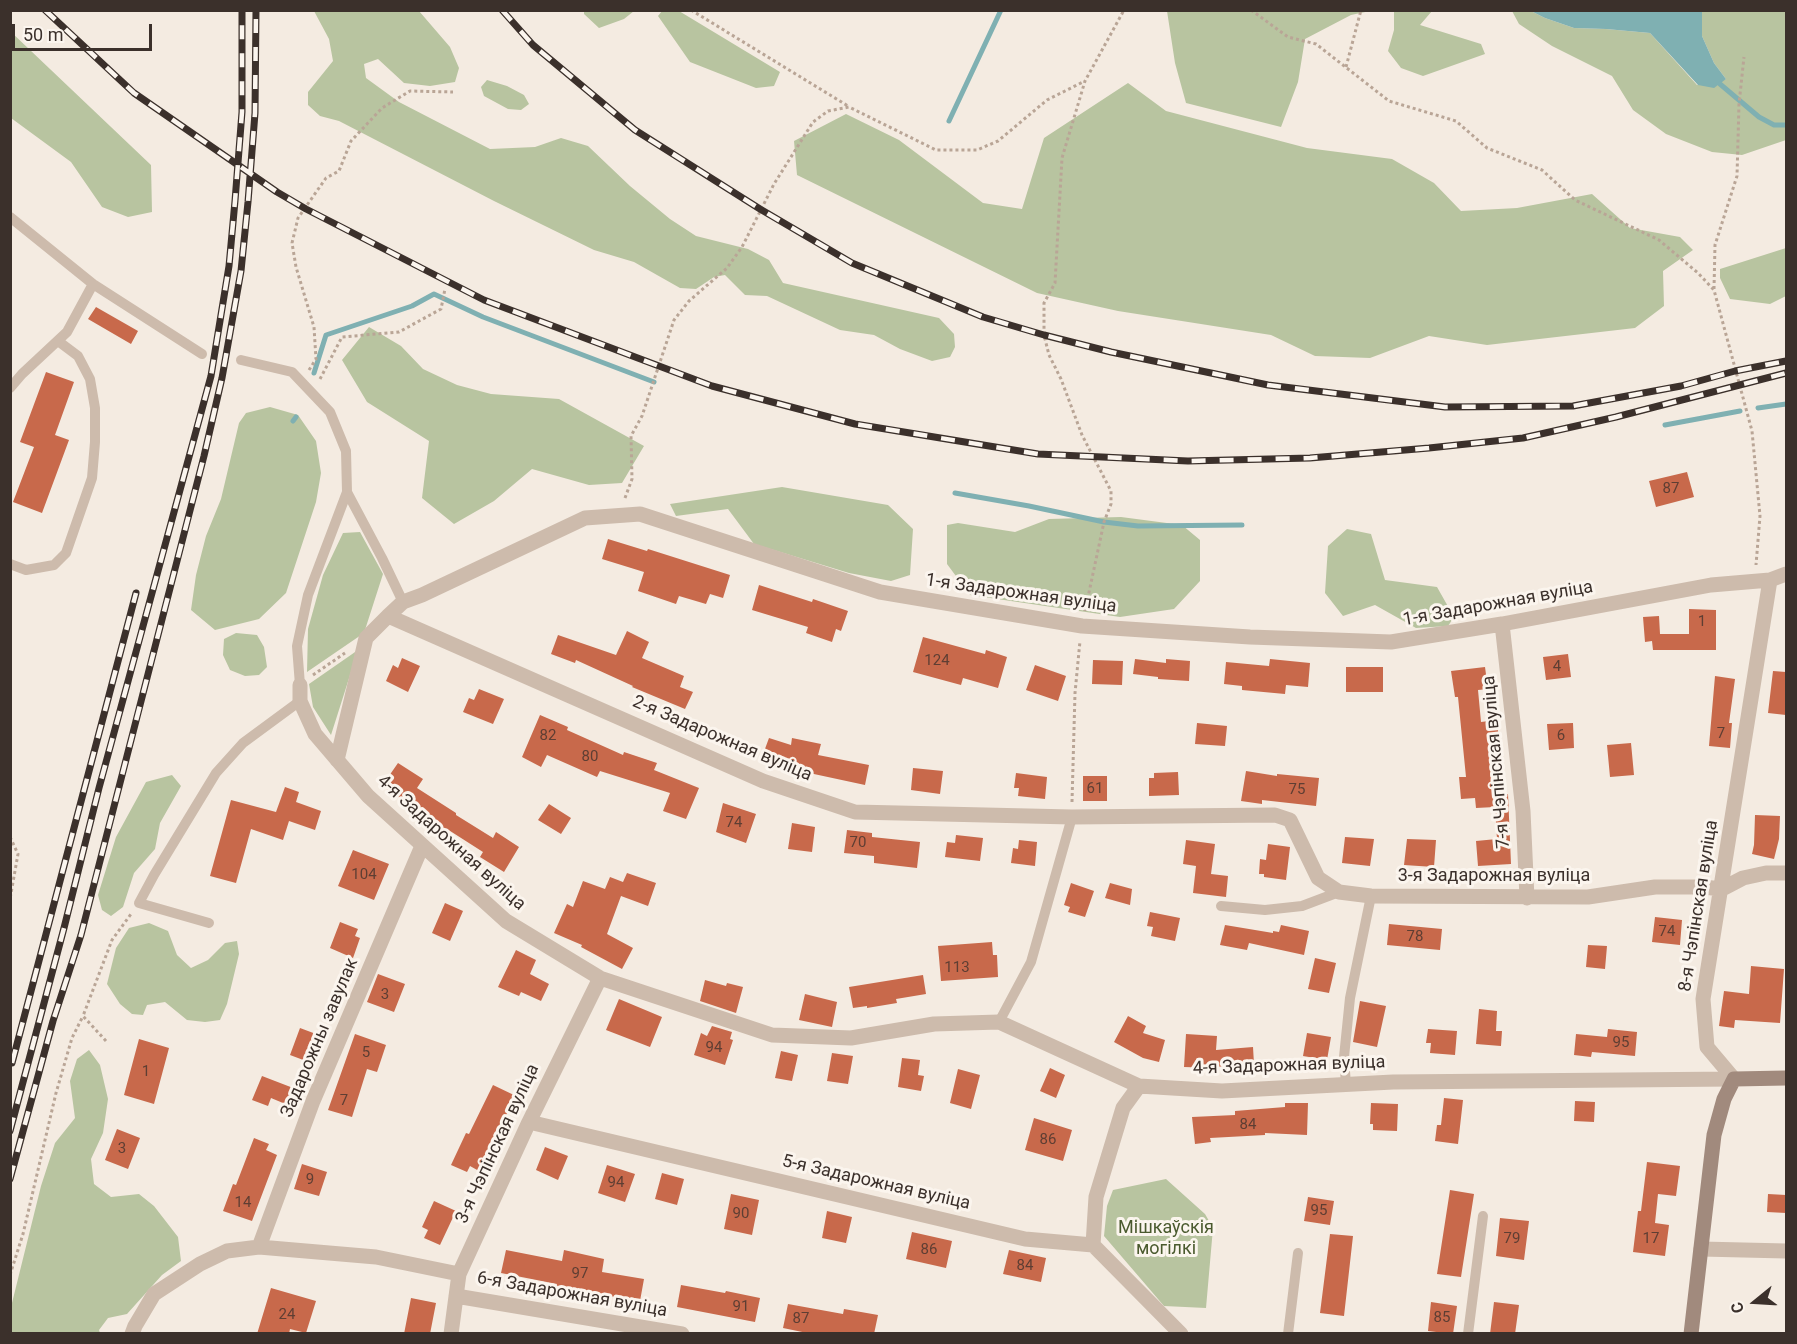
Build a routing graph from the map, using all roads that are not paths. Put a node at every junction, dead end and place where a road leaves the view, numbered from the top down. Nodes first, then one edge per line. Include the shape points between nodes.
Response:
1 (10, 217) edge
2 (93, 284) junction
3 (58, 341) junction
4 (202, 354) dead end
5 (241, 360) dead end
6 (10, 388) edge
7 (346, 492) junction
8 (10, 564) edge
9 (1786, 574) edge
10 (1763, 581) junction
11 (403, 602) junction
12 (388, 616) junction
13 (1502, 624) junction
14 (300, 685) joint
15 (300, 701) junction
16 (336, 760) junction
17 (1071, 817) junction
18 (422, 846) junction
19 (1786, 873) edge
20 (1722, 889) junction
21 (1339, 892) junction
22 (1371, 896) junction
23 (1527, 897) junction
24 (1221, 906) dead end
25 (209, 923) dead end
26 (600, 978) junction
27 (999, 1022) junction
28 (1786, 1078) edge
29 (1734, 1079) junction
30 (1346, 1085) junction
31 (1139, 1086) junction
32 (529, 1122) junction
33 (1483, 1216) dead end
34 (1093, 1245) junction
35 (259, 1247) junction
36 (1701, 1249) junction
37 (1786, 1251) edge
38 (1298, 1253) dead end
39 (459, 1274) junction
40 (456, 1296) junction
41 (132, 1334) edge
42 (451, 1334) edge
43 (682, 1334) edge
44 (1181, 1334) edge
45 (1288, 1334) edge
46 (1468, 1334) edge
47 (1691, 1334) edge

1 - 2 lane
2 - 3 lane via 68,332
2 - 4 lane
3 - 6 lane
3 - 8 lane via 78,356 90,379 95,408 92,478 66,553 54,566 26,570
5 - 7 lane via 292,372 330,412 346,451
7 - 11 lane
7 - 14 lane via 308,595 297,646
9 - 10 street, 1-я Задарожная вуліца
10 - 13 street, 1-я Задарожная вуліца via 1711,585
10 - 20 street, 8-я Чэпінская вуліца
11 - 12 street, 1-я Задарожная вуліца
11 - 13 street, 1-я Задарожная вуліца via 585,518 640,514 880,592 1082,626 1391,642
12 - 16 street, 1-я Задарожная вуліца via 366,638
12 - 17 street, 2-я Задарожная вуліца via 763,781 855,812
13 - 23 street, 7-я Чэпінская вуліца via 1523,811
14 - 15 street, 4-я Задарожная вуліца
15 - 16 street, 4-я Задарожная вуліца via 315,734
15 - 25 lane via 243,743 216,773 140,903
16 - 18 street, 4-я Задарожная вуліца
17 - 21 street, 2-я Задарожная вуліца via 1275,815 1290,820 1318,878
17 - 27 lane via 1031,962
18 - 26 street, 4-я Задарожная вуліца via 506,921
18 - 35 street, Задарожны завулак via 313,1101
19 - 20 street, 3-я Задарожная вуліца via 1743,878
20 - 23 street, 3-я Задарожная вуліца via 1655,887 1588,897
20 - 29 street, 8-я Чэпінская вуліца via 1703,999 1707,1047
21 - 22 street, 3-я Задарожная вуліца
21 - 24 lane via 1302,906 1265,910
22 - 23 street, 3-я Задарожная вуліца
22 - 30 lane via 1350,998 1344,1057
26 - 27 street, 4-я Задарожная вуліца via 772,1035 851,1038 934,1024
26 - 32 street, 3-я Чэпінская вуліца
27 - 31 street, 4-я Задарожная вуліца
28 - 29 main road, 4-я Задарожная вуліца
29 - 30 street, 4-я Задарожная вуліца
29 - 36 main road via 1714,1135
30 - 31 street, 4-я Задарожная вуліца via 1222,1091
31 - 34 street via 1123,1108 1096,1197
32 - 34 street, 5-я Задарожная вуліца via 1025,1239
32 - 39 street, 3-я Чэпінская вуліца
33 - 46 lane
34 - 44 street
35 - 39 street, 6-я Задарожная вуліца via 375,1257
35 - 41 street, 6-я Задарожная вуліца via 227,1251 154,1294
36 - 37 street
36 - 47 main road
38 - 45 lane
39 - 40 street, 3-я Чэпінская вуліца
40 - 42 street, 3-я Чэпінская вуліца
40 - 43 street, 6-я Задарожная вуліца

